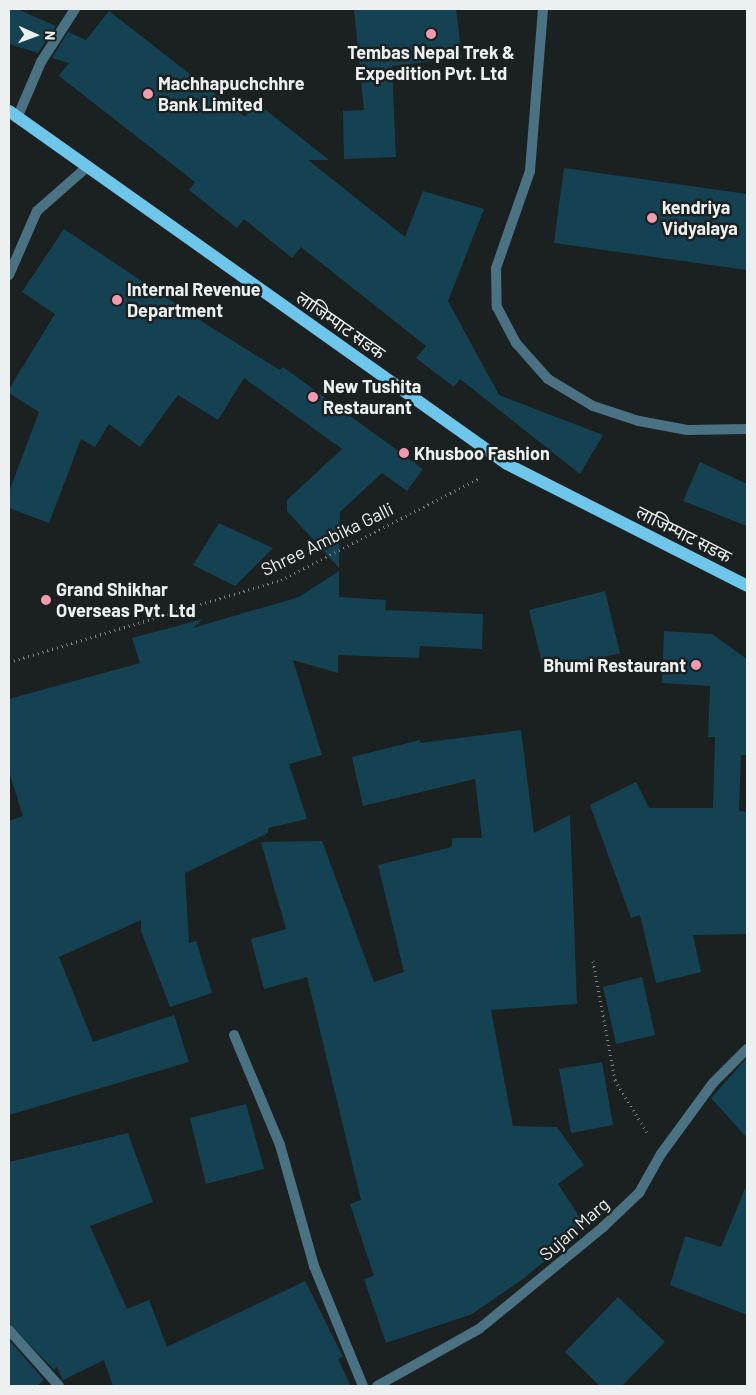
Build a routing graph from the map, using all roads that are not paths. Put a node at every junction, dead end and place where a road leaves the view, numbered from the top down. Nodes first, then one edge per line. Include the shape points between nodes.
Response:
1 (75, 9) edge
2 (543, 9) edge
3 (13, 114) edge
4 (87, 167) junction
5 (9, 275) edge
6 (747, 429) edge
7 (747, 586) edge
8 (234, 1035) dead end
9 (747, 1049) edge
10 (9, 1330) edge
11 (59, 1386) edge
12 (363, 1386) edge
13 (378, 1386) edge

1 - 3 street
2 - 6 street via 530,171 496,268 498,307 516,342 548,379 593,406 639,421 687,430
3 - 4 main road, लाजिम्पाट सडक
4 - 5 street via 37,211
4 - 7 main road, लाजिम्पाट सडक via 507,464
8 - 12 street via 280,1145 314,1266
9 - 13 street, Sujan Marg via 713,1083 661,1154 639,1193 578,1250 479,1328
10 - 11 street

